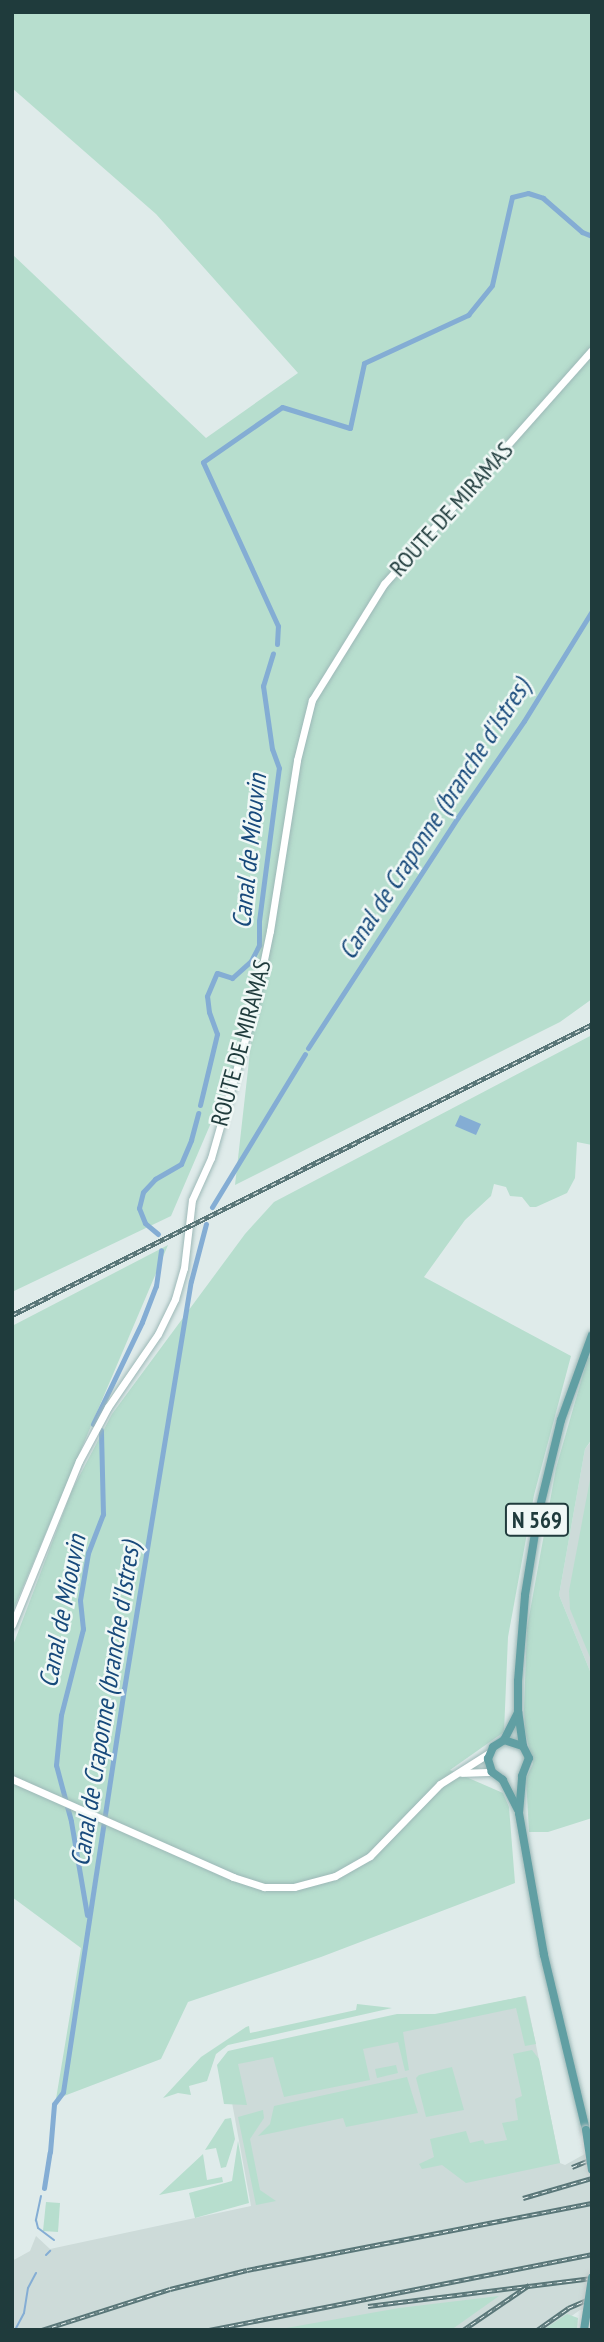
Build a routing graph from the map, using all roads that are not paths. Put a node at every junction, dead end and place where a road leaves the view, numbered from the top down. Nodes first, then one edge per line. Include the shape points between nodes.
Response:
1 (592, 350) edge
2 (592, 1335) edge
3 (12, 1625) edge
4 (518, 1712) junction
5 (504, 1740) junction
6 (523, 1745) junction
7 (489, 1753) junction
8 (492, 1772) junction
9 (461, 1773) junction
10 (522, 1776) junction
11 (12, 1779) edge
12 (503, 1780) junction
13 (519, 1813) junction
14 (592, 2170) edge
15 (592, 2278) edge
16 (584, 2330) edge

1 - 3 main road, ROUTE DE MIRAMAS via 384,584 312,700 299,748 254,1008 211,1158 192,1200 184,1268 175,1299 79,1461
2 - 4 main road, N 569 via 561,1420 538,1515 519,1645
4 - 5 main road, N 569
4 - 6 main road, N 569
5 - 6 main road
5 - 7 main road
6 - 10 main road via 529,1758
7 - 8 main road
7 - 9 main road
8 - 9 main road
8 - 12 main road
9 - 11 main road via 416,1805 370,1856 335,1876 294,1887 264,1887 233,1877
10 - 12 main road
10 - 13 main road
12 - 13 main road
13 - 14 main road, bridge
15 - 16 main road, bridge

